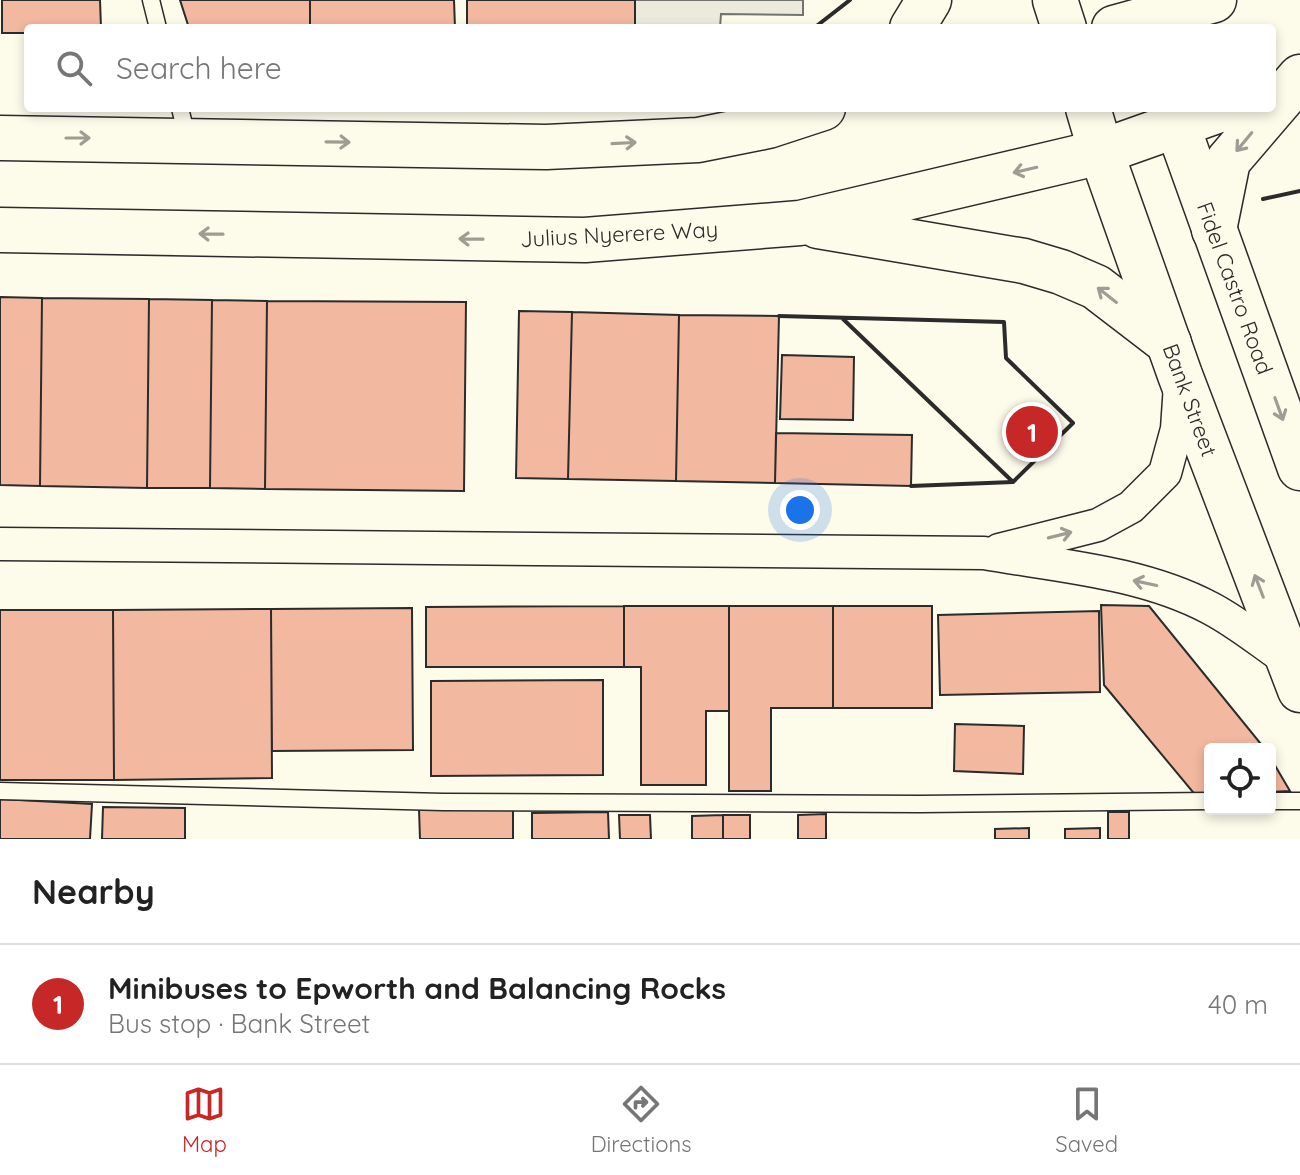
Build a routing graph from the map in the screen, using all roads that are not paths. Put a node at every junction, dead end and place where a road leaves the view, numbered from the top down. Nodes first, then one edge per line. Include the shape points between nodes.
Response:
1 (151, 0) edge
2 (929, 0) edge
3 (1055, 0) edge
4 (1214, 0) edge
5 (1133, 19) edge
6 (157, 24) edge
7 (914, 24) edge
8 (1063, 24) edge
9 (1289, 83) edge
10 (1276, 100) edge
11 (811, 112) edge
12 (1089, 112) edge
13 (1202, 112) edge
14 (1266, 112) edge
15 (1174, 117) edge
16 (184, 124) edge
17 (0, 138) edge
18 (1101, 152) junction
19 (800, 223) junction
20 (0, 230) edge
21 (1214, 230) junction
22 (1174, 359) junction
23 (1300, 468) edge
24 (0, 544) edge
25 (984, 553) junction
26 (1293, 674) edge
27 (0, 791) edge
28 (1204, 801) edge
29 (1276, 801) edge
30 (1300, 801) edge

1 - 6 lane
2 - 7 main road
3 - 8 main road
4 - 5 main road
9 -> 10 main road
16 -> 11 main road via 546,147 698,140
12 - 18 main road, Bank Street
13 - 15 main road, Julius Nyerere Way
14 -> 21 main road via 1228,161
15 - 18 main road, Julius Nyerere Way
15 - 21 main road, Fidel Castro Road
17 -> 16 main road
18 -> 19 main road, Julius Nyerere Way
18 - 22 main road, Bank Street
19 -> 20 main road, Julius Nyerere Way via 585,240
22 -> 19 main road via 1096,287 1061,272
21 -> 23 main road, Fidel Castro Road
25 -> 22 street via 1098,525 1131,507 1165,473 1177,429
26 -> 22 main road, Bank Street
24 - 25 street
26 -> 25 street via 1211,608 1161,587
27 - 28 lane via 443,802
29 - 30 lane

